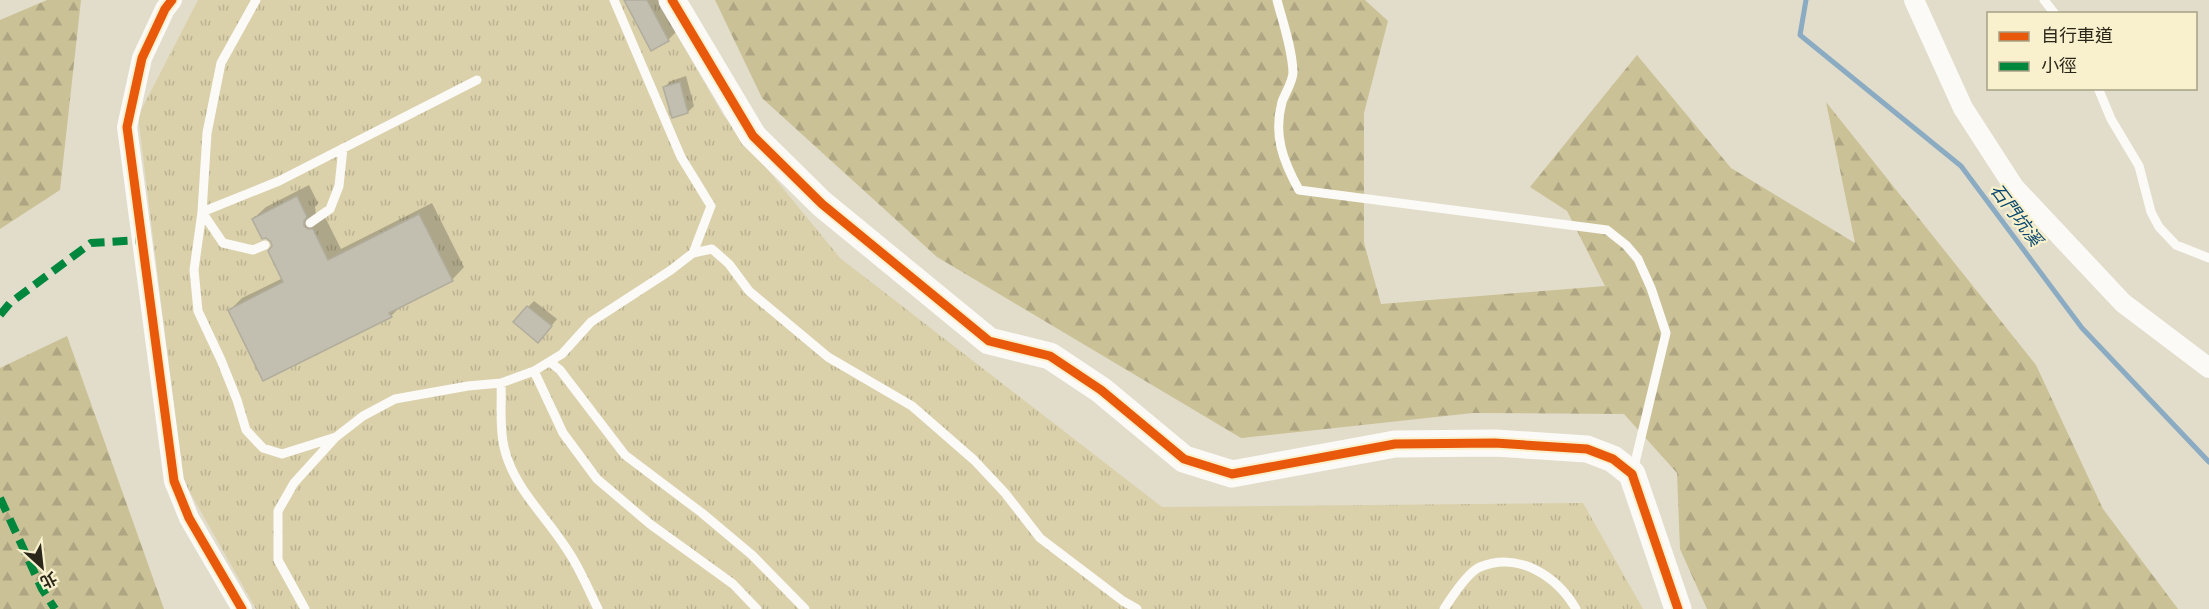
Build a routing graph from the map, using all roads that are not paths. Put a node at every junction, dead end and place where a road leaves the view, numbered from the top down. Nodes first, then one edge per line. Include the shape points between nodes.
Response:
1 (172, 0) edge
2 (256, 0) edge
3 (614, 0) edge
4 (672, 0) edge
5 (1277, 0) edge
6 (1914, 0) edge
7 (477, 80) dead end
8 (2099, 90) edge
9 (344, 148) junction
10 (202, 213) junction
11 (310, 223) dead end
12 (265, 245) dead end
13 (693, 253) junction
14 (2209, 258) edge
15 (550, 362) junction
16 (2209, 368) edge
17 (534, 371) junction
18 (501, 383) junction
19 (336, 437) junction
20 (1632, 474) junction
21 (242, 609) edge
22 (305, 609) edge
23 (598, 609) edge
24 (757, 609) edge
25 (805, 609) edge
26 (1137, 609) edge
27 (1444, 609) edge
28 (1576, 609) edge
29 (1678, 609) edge

1 - 21 street via 142,58 126,127 174,481 189,518
2 - 10 lane via 221,63 207,133
3 - 13 lane via 681,157 711,206
4 - 20 street via 753,136 822,204 989,341 1050,356 1101,390 1184,459 1232,474 1395,444 1495,443 1587,449 1613,459
5 - 20 lane via 1293,74 1282,104 1278,140 1299,190 1607,230 1638,259 1666,333
6 - 16 street via 1963,108 2014,187 2122,303
7 - 9 lane
8 - 14 lane via 2139,166 2159,227 2176,245
9 - 10 lane
9 - 11 lane via 339,186 330,209
10 - 12 lane via 223,243 253,250
10 - 19 lane via 194,270 198,311 221,360 246,430 263,448 282,454
13 - 15 lane via 591,322
13 - 26 lane via 712,249 749,291 828,357 912,406 974,460 1040,538
15 - 17 lane
15 - 25 lane via 626,454 752,555
17 - 18 lane
17 - 24 lane via 563,433 597,479 650,524 733,584
18 - 19 lane via 394,399
18 - 23 lane via 504,447 515,475 567,549
19 - 22 lane via 294,483 278,511 278,560
20 - 29 street
27 - 28 lane via 1478,568 1504,562 1527,564 1551,579

